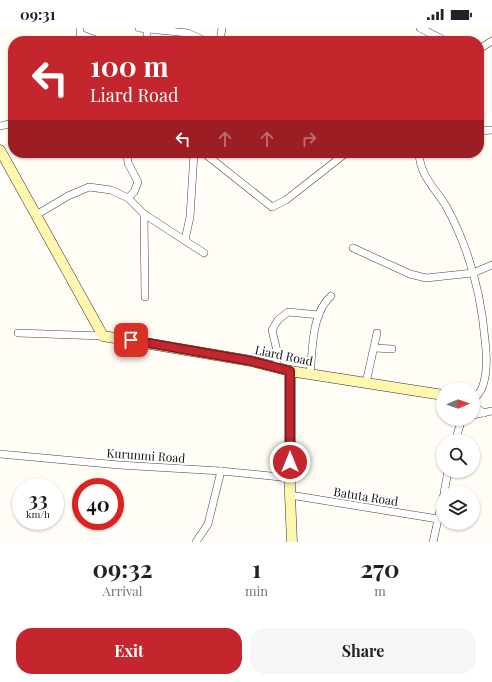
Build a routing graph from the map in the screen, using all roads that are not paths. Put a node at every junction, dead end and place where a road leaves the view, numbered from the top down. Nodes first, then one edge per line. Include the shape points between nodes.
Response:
1 (80, 28) edge
2 (139, 28) edge
3 (147, 28) edge
4 (420, 28) edge
5 (85, 36) edge
6 (194, 36) edge
7 (436, 36) edge
8 (0, 150) edge
9 (128, 158) edge
10 (194, 158) edge
11 (211, 158) edge
12 (340, 158) edge
13 (419, 158) edge
14 (128, 198) junction
15 (144, 214) junction
16 (36, 215) junction
17 (185, 240) junction
18 (353, 248) dead end
19 (204, 253) dead end
20 (492, 265) edge
21 (474, 273) junction
22 (331, 296) dead end
23 (145, 297) dead end
24 (319, 316) junction
25 (18, 333) dead end
26 (377, 333) dead end
27 (103, 336) junction
28 (375, 348) junction
29 (392, 349) dead end
30 (277, 368) junction
31 (290, 371) junction
32 (310, 374) junction
33 (366, 383) junction
34 (480, 393) edge
35 (436, 395) edge
36 (480, 411) edge
37 (492, 411) edge
38 (0, 454) edge
39 (221, 470) junction
40 (290, 478) junction
41 (290, 495) junction
42 (436, 519) edge
43 (436, 530) edge
44 (196, 542) edge
45 (292, 542) edge
46 (434, 542) edge

1 - 5 street via 80,34
2 - 3 street
3 - 6 street
4 - 7 street
8 - 16 street
9 - 14 street via 138,182
10 - 17 street via 190,217
11 - 12 street via 272,207 286,200
13 - 21 street via 429,185 445,205
14 - 15 street
14 - 16 street via 111,190 89,187
15 - 17 street
15 - 23 street
16 - 27 street
17 - 19 street
18 - 21 street via 410,274 426,278
20 - 21 street
21 - 34 street via 482,311 487,358
22 - 24 street via 322,306
24 - 30 street via 288,312 278,320 272,330 277,351
24 - 32 street
25 - 27 street
26 - 28 street
27 - 30 street, Liard Road via 251,361
28 - 29 street
28 - 33 street
30 - 31 street, Liard Road
31 - 32 street, Liard Road
31 - 40 street
32 - 33 street, Liard Road
33 - 35 street, Liard Road
36 - 37 street via 484,413
38 - 39 street, Kurunmi Road via 119,465
39 - 40 street, Kurunmi Road
39 - 44 street via 208,524
40 - 41 street
41 - 42 street, Batuta Road
41 - 45 street
43 - 46 street

